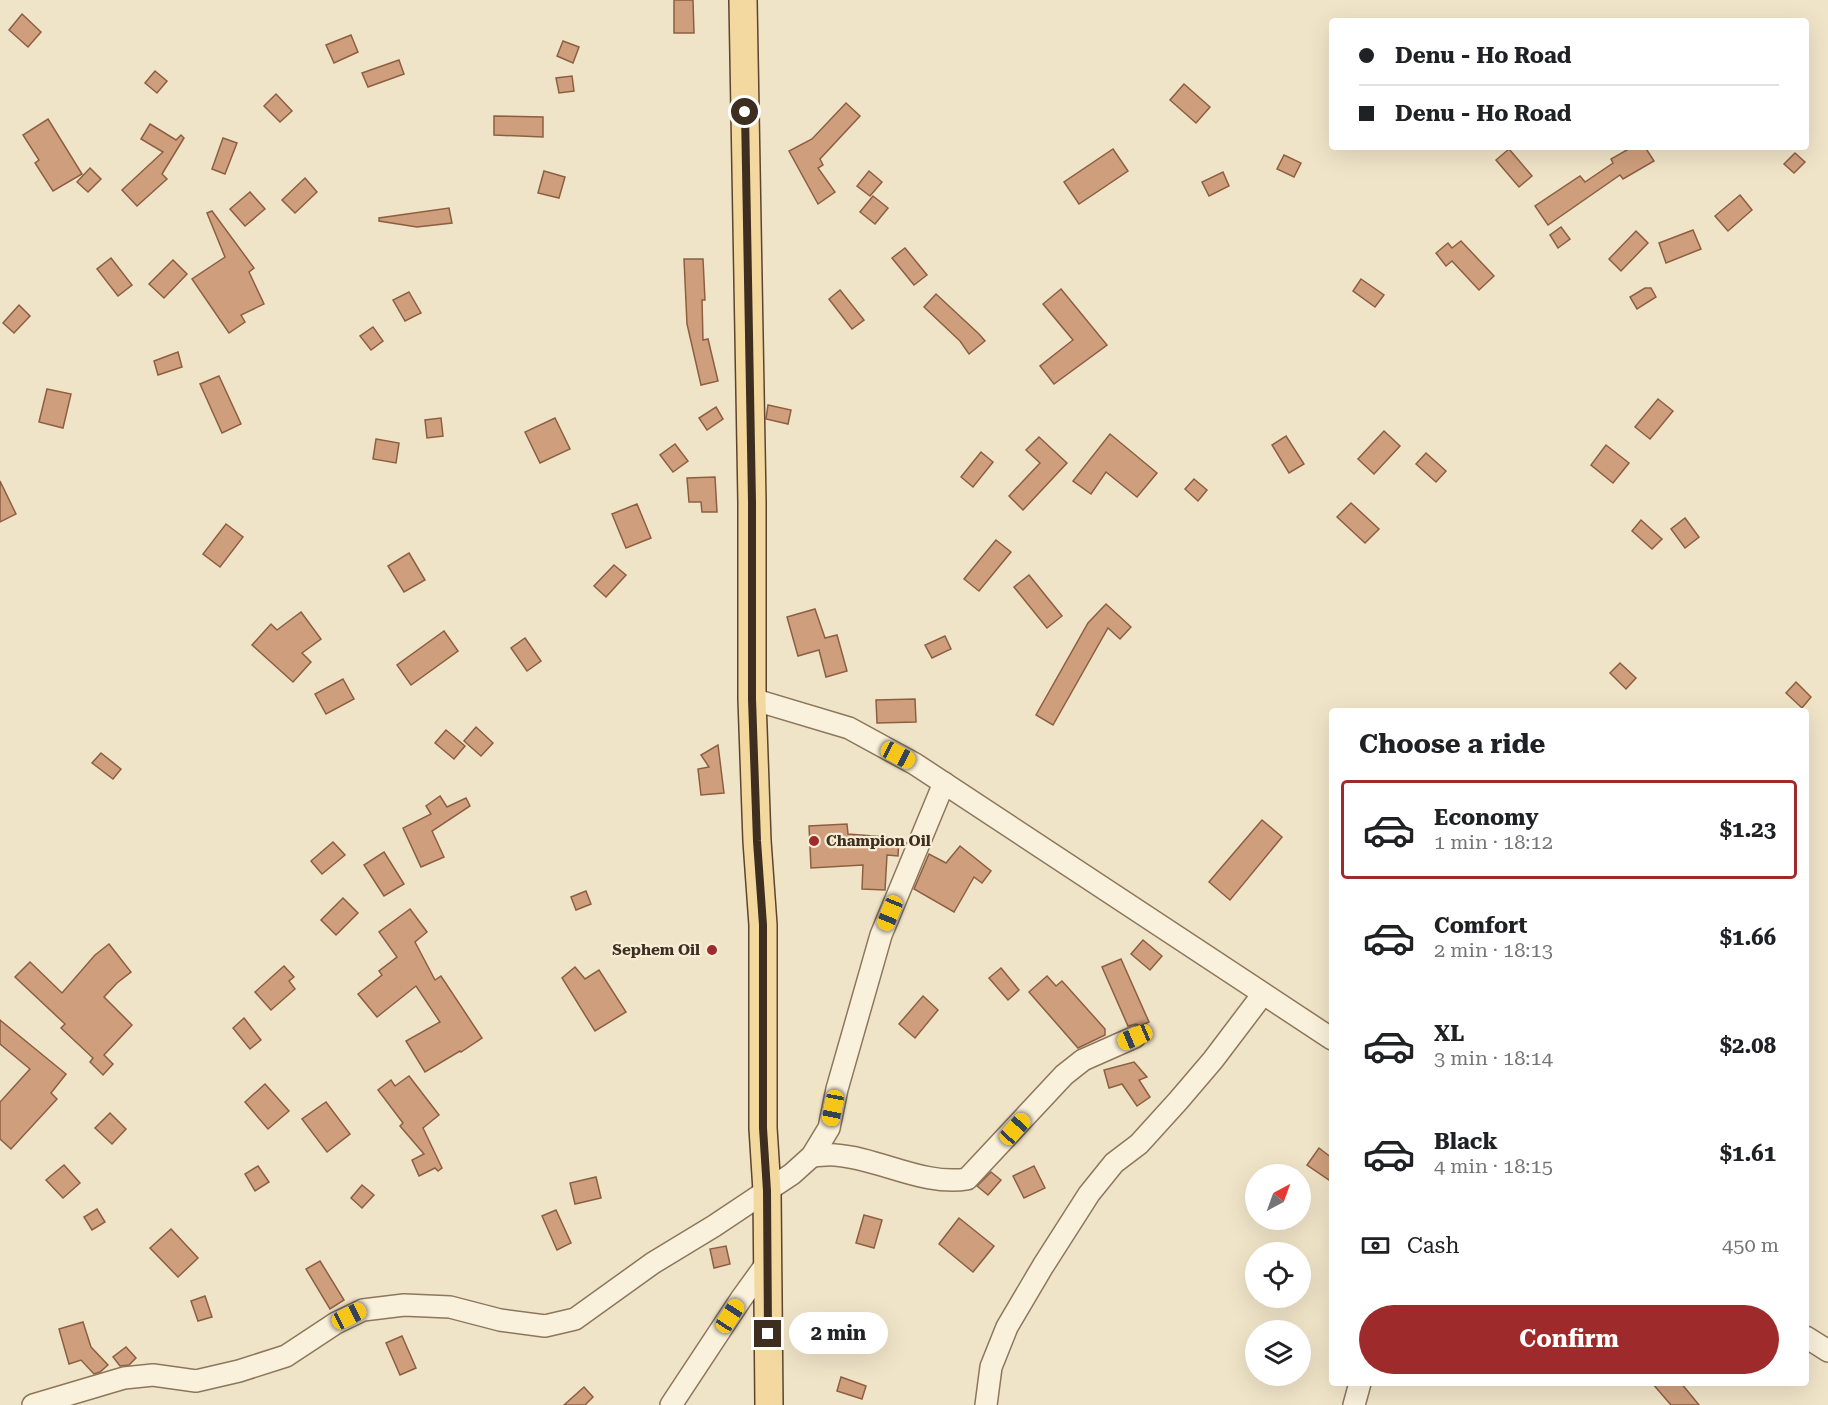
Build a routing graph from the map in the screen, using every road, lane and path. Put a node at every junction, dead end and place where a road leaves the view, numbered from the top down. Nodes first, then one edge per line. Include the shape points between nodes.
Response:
1 (743, 0) edge
2 (752, 699) junction
3 (944, 783) junction
4 (1263, 994) junction
5 (1135, 1037) dead end
6 (1329, 1037) edge
7 (812, 1156) junction
8 (767, 1191) junction
9 (767, 1263) junction
10 (1809, 1339) edge
11 (1828, 1351) edge
12 (1359, 1386) edge
13 (33, 1405) edge
14 (671, 1405) edge
15 (770, 1405) edge
16 (986, 1405) edge
17 (1354, 1405) edge

1 - 2 main road
2 - 3 street via 849,728
2 - 8 main road via 763,925 763,1128
3 - 4 street
3 - 7 street via 881,935 829,1128
4 - 6 street
4 - 16 street via 1179,1101 1139,1144 1114,1163 1089,1194 1007,1327 991,1367
5 - 7 street via 1083,1060 1064,1075 967,1179 931,1178 835,1155
7 - 8 street
8 - 9 main road
8 - 13 street via 653,1263 575,1319 544,1326 450,1307 404,1305 363,1310 286,1356 238,1371 196,1381 153,1376 124,1378
9 - 14 street
9 - 15 main road
10 - 11 street
12 - 17 street

